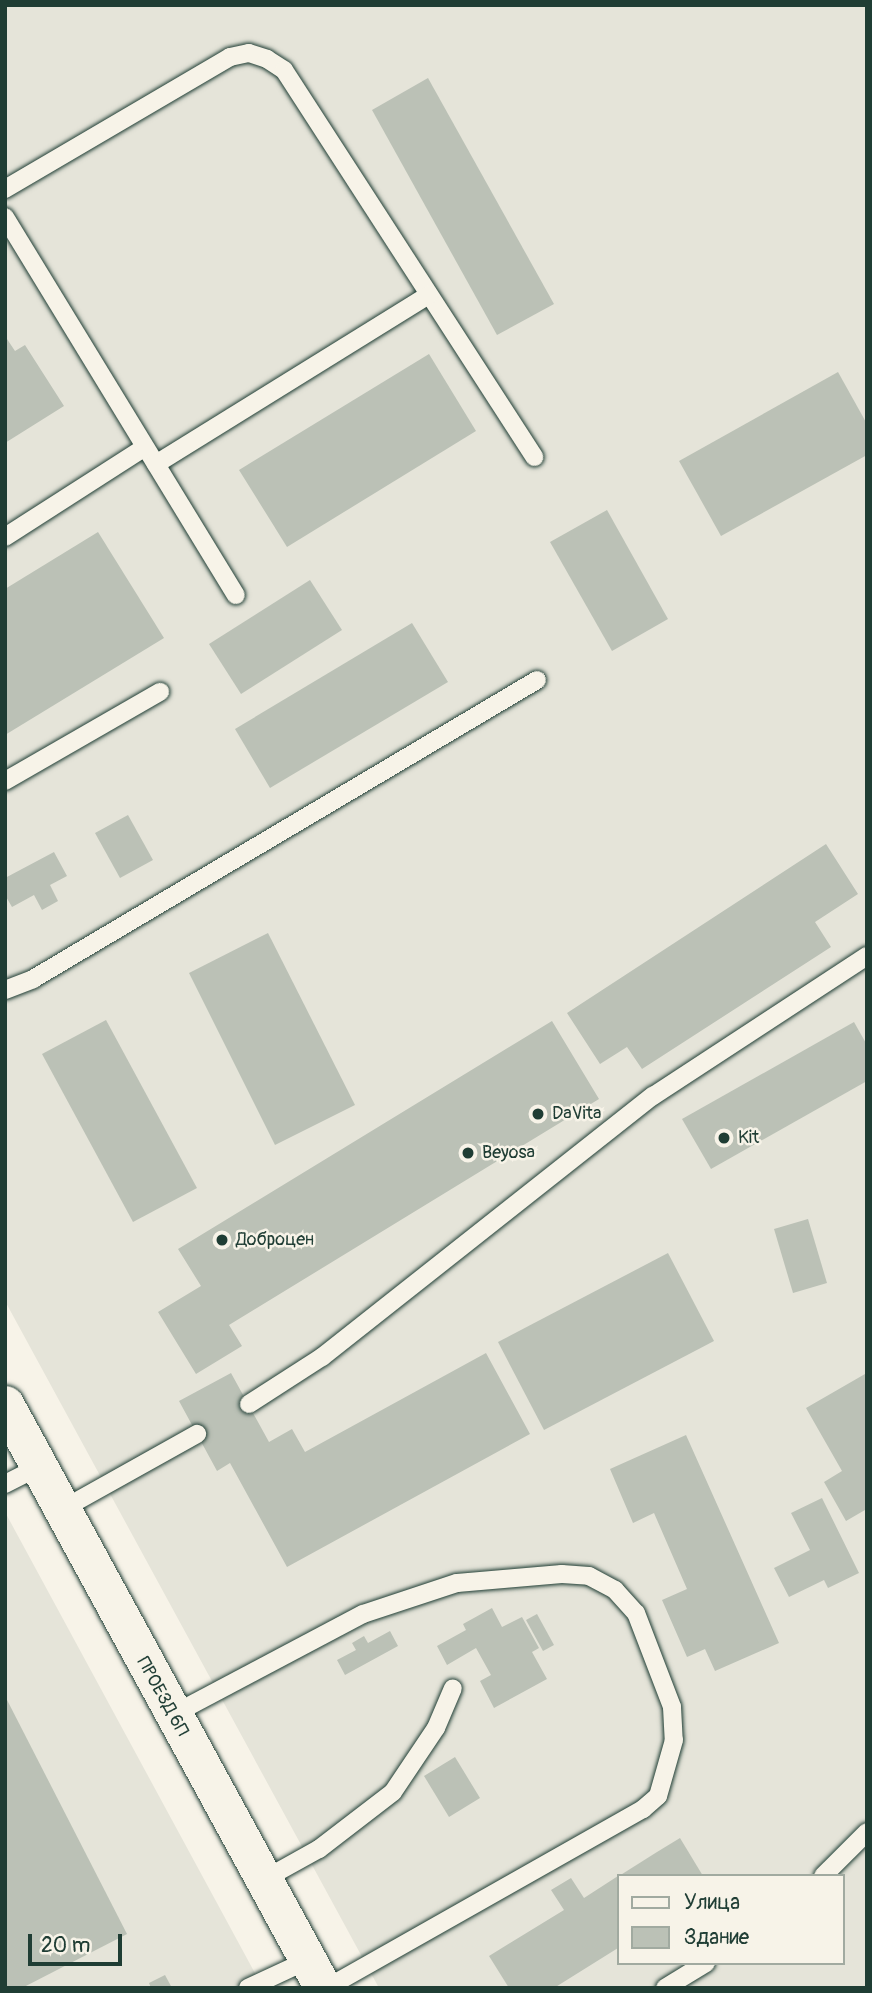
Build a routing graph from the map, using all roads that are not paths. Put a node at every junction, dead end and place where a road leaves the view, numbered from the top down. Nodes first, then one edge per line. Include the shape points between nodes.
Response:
1 (5, 189) edge
2 (5, 217) edge
3 (429, 295) junction
4 (145, 447) junction
5 (534, 457) dead end
6 (156, 464) junction
7 (5, 537) edge
8 (236, 596) dead end
9 (537, 680) dead end
10 (160, 692) dead end
11 (5, 781) edge
12 (867, 956) edge
13 (5, 990) edge
14 (5, 1404) edge
15 (249, 1404) dead end
16 (197, 1434) dead end
17 (38, 1467) junction
18 (5, 1484) edge
19 (61, 1510) junction
20 (453, 1688) dead end
21 (172, 1716) junction
22 (867, 1832) edge
23 (825, 1874) edge
24 (263, 1880) junction
25 (703, 1965) edge
26 (319, 1978) edge
27 (248, 1988) edge
28 (665, 1988) edge

1 - 3 lane via 230,57 249,53 284,70
2 - 4 lane
3 - 5 lane
3 - 6 lane
4 - 6 lane
4 - 7 lane
6 - 8 lane
9 - 13 lane via 33,979
10 - 11 lane
12 - 15 lane via 653,1096 322,1357
14 - 17 street, ПРОЕЗД 6П
16 - 19 lane
17 - 18 lane
17 - 19 street, ПРОЕЗД 6П
19 - 21 street, ПРОЕЗД 6П
20 - 24 lane via 436,1728 393,1792 319,1849
21 - 24 street, ПРОЕЗД 6П
21 - 26 lane via 363,1614 457,1583 589,1576 615,1591 636,1613 673,1707 674,1740 658,1796 643,1809
22 - 23 lane
24 - 26 street, ПРОЕЗД 6П
25 - 28 lane
26 - 27 lane

